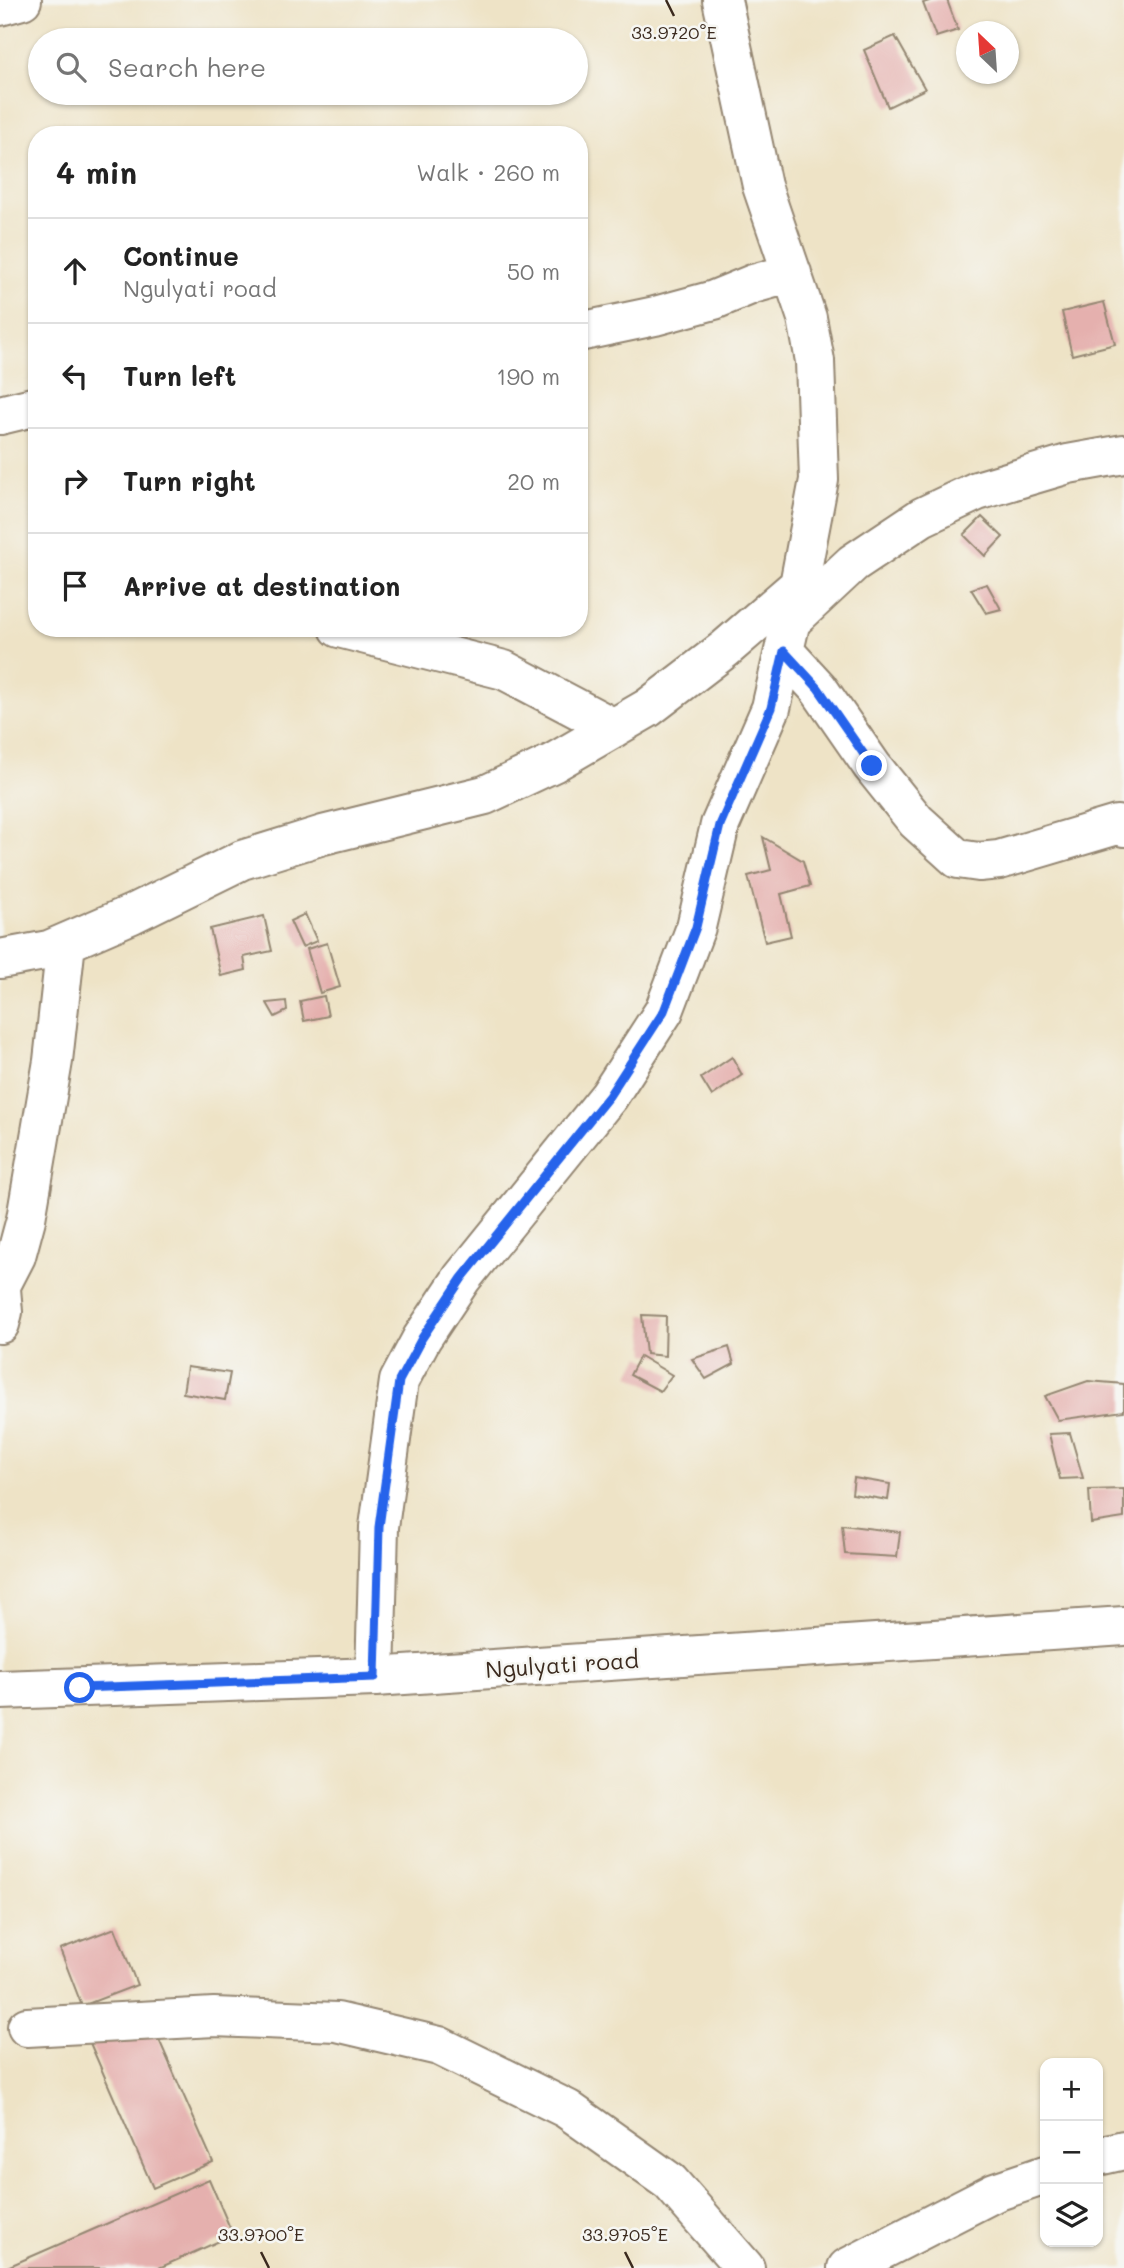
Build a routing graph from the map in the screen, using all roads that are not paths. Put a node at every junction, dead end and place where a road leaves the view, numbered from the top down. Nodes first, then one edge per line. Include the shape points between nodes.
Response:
1 (22, 0) edge
2 (722, 0) edge
3 (0, 6) edge
4 (792, 273) junction
5 (588, 330) edge
6 (28, 408) edge
7 (0, 415) edge
8 (1124, 454) edge
9 (792, 619) junction
10 (374, 637) edge
11 (614, 728) junction
12 (1124, 827) edge
13 (66, 943) junction
14 (0, 959) edge
15 (1, 1281) edge
16 (0, 1324) edge
17 (1124, 1626) edge
18 (375, 1677) junction
19 (0, 1690) edge
20 (27, 2027) dead end
21 (1124, 2150) edge
22 (1103, 2155) edge
23 (1040, 2177) edge
24 (745, 2268) edge
25 (847, 2268) edge

1 - 3 street
2 - 4 street via 762,186
4 - 5 street via 702,304
4 - 9 street via 815,361 819,480
6 - 7 street
8 - 9 street via 1068,464 977,491 922,517 853,563
9 - 11 street via 714,658
9 - 12 street via 818,688 916,821 958,859 999,860 1056,841
9 - 18 street via 771,708 720,825 696,927 664,1011 609,1096 462,1278 399,1381 379,1527
10 - 11 street via 504,670
11 - 13 street via 485,795 242,860
13 - 14 street
13 - 15 street via 53,1061 26,1219 16,1256
15 - 16 street
17 - 18 street, Ngulyati road
18 - 19 street, Ngulyati road
20 - 24 street via 214,2017 337,2022 439,2046 567,2109 670,2182
21 - 22 street
23 - 25 street via 995,2192

